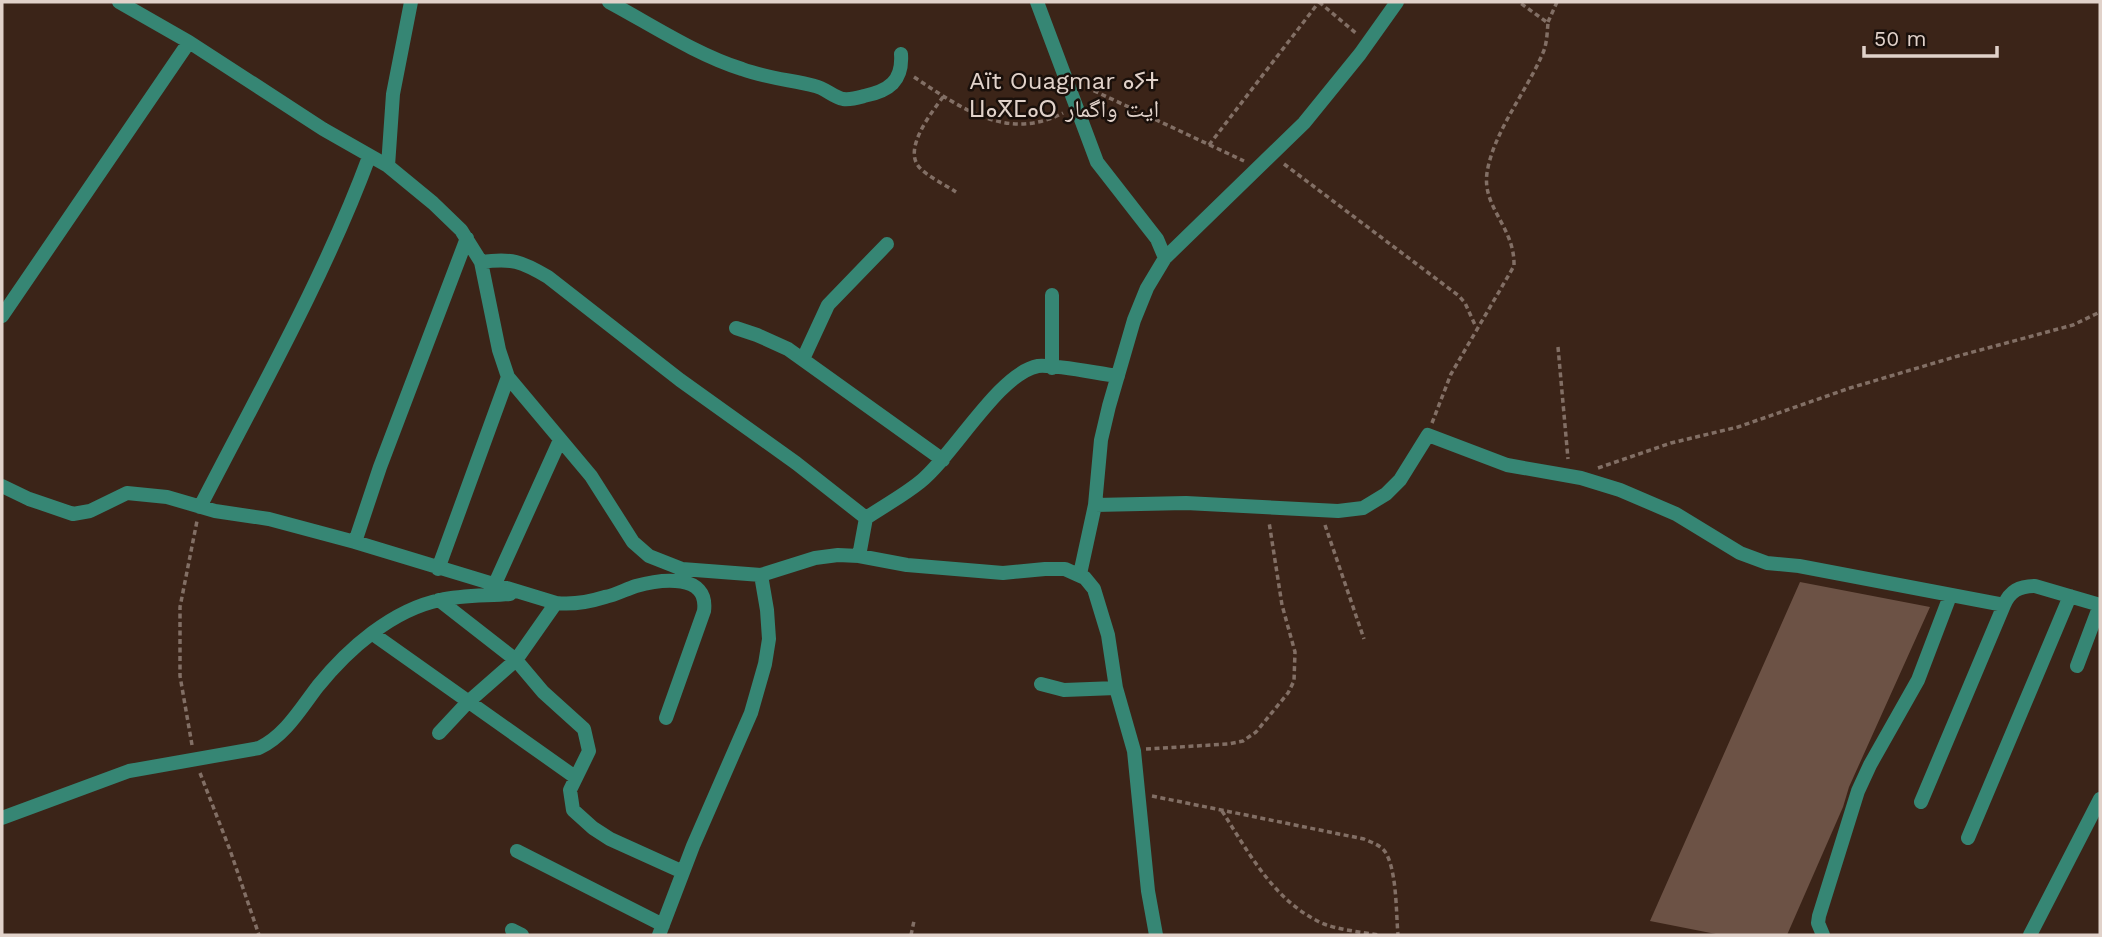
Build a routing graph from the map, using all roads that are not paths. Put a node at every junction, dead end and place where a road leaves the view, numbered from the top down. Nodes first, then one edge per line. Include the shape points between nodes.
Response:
1 (119, 2) edge
2 (411, 2) edge
3 (609, 2) edge
4 (1037, 2) edge
5 (1397, 2) edge
6 (189, 42) junction
7 (901, 61) road end
8 (369, 157) junction
9 (388, 166) junction
10 (467, 238) junction
11 (887, 244) dead end
12 (1165, 257) junction
13 (481, 262) junction
14 (1052, 295) dead end
15 (2, 316) edge
16 (736, 328) dead end
17 (803, 359) junction
18 (1052, 368) junction
19 (1118, 376) junction
20 (508, 377) junction
21 (560, 440) junction
22 (943, 460) junction
23 (2, 486) edge
24 (1095, 505) junction
25 (200, 507) junction
26 (866, 518) junction
27 (355, 542) junction
28 (859, 556) junction
29 (438, 569) junction
30 (1080, 574) junction
31 (761, 575) junction
32 (494, 586) junction
33 (524, 593) junction
34 (1950, 596) junction
35 (2070, 596) junction
36 (439, 600) junction
37 (556, 603) junction
38 (2004, 605) junction
39 (373, 634) junction
40 (516, 660) junction
41 (2077, 666) dead end
42 (1041, 684) dead end
43 (1116, 688) junction
44 (467, 703) junction
45 (666, 718) dead end
46 (439, 733) dead end
47 (575, 778) junction
48 (2100, 799) edge
49 (1921, 802) dead end
50 (2, 818) edge
51 (1968, 838) dead end
52 (517, 851) dead end
53 (683, 872) junction
54 (661, 930) edge
55 (1156, 935) edge
56 (1823, 935) edge
57 (2030, 935) edge

1 - 6 street
2 - 9 street via 393,94
3 - 7 street via 706,54 742,69 815,86 840,99 889,88 896,81
4 - 12 street via 1097,162 1157,239
5 - 12 street via 1304,123
6 - 8 street
6 - 15 street
8 - 9 street
8 - 25 street via 318,273
9 - 10 street
10 - 13 street
10 - 27 street
11 - 17 street via 828,304
12 - 19 street via 1134,320
13 - 20 street
13 - 26 street via 507,258 548,277
14 - 18 street
16 - 17 street via 775,342
17 - 22 street
18 - 19 street
18 - 22 street via 1040,366 1010,382
19 - 24 street via 1101,440
20 - 21 street
20 - 29 street
21 - 31 street via 649,556 682,569
21 - 32 street
22 - 26 street via 920,482
23 - 25 street via 73,514 127,493 167,497
24 - 30 street
24 - 34 street via 1363,508 1400,480 1428,435 1507,465 1575,477 1651,502 1740,553 1767,563
25 - 27 street
26 - 28 street
27 - 29 street
28 - 30 street via 1003,573 1056,568
28 - 31 street via 815,558
29 - 32 street
30 - 43 street via 1096,595
31 - 53 street via 768,630 765,664 751,713
32 - 33 street
33 - 36 street
33 - 37 street
34 - 38 street
34 - 56 street via 1918,680 1858,791 1819,916
35 - 38 street via 2026,586 2012,592
35 - 41 street via 2100,606
35 - 51 street
36 - 39 street via 399,615
36 - 40 street
37 - 40 street
37 - 45 street via 585,602 653,583 683,582 699,589 704,611
38 - 49 street
39 - 44 street
39 - 50 street via 324,679 270,743 129,771
40 - 44 street
40 - 47 street via 584,729 589,751
42 - 43 street via 1064,690
43 - 55 street via 1134,751
44 - 46 street
44 - 47 street
47 - 53 street via 569,797 582,819 610,839
48 - 57 street
52 - 54 street
53 - 54 street

